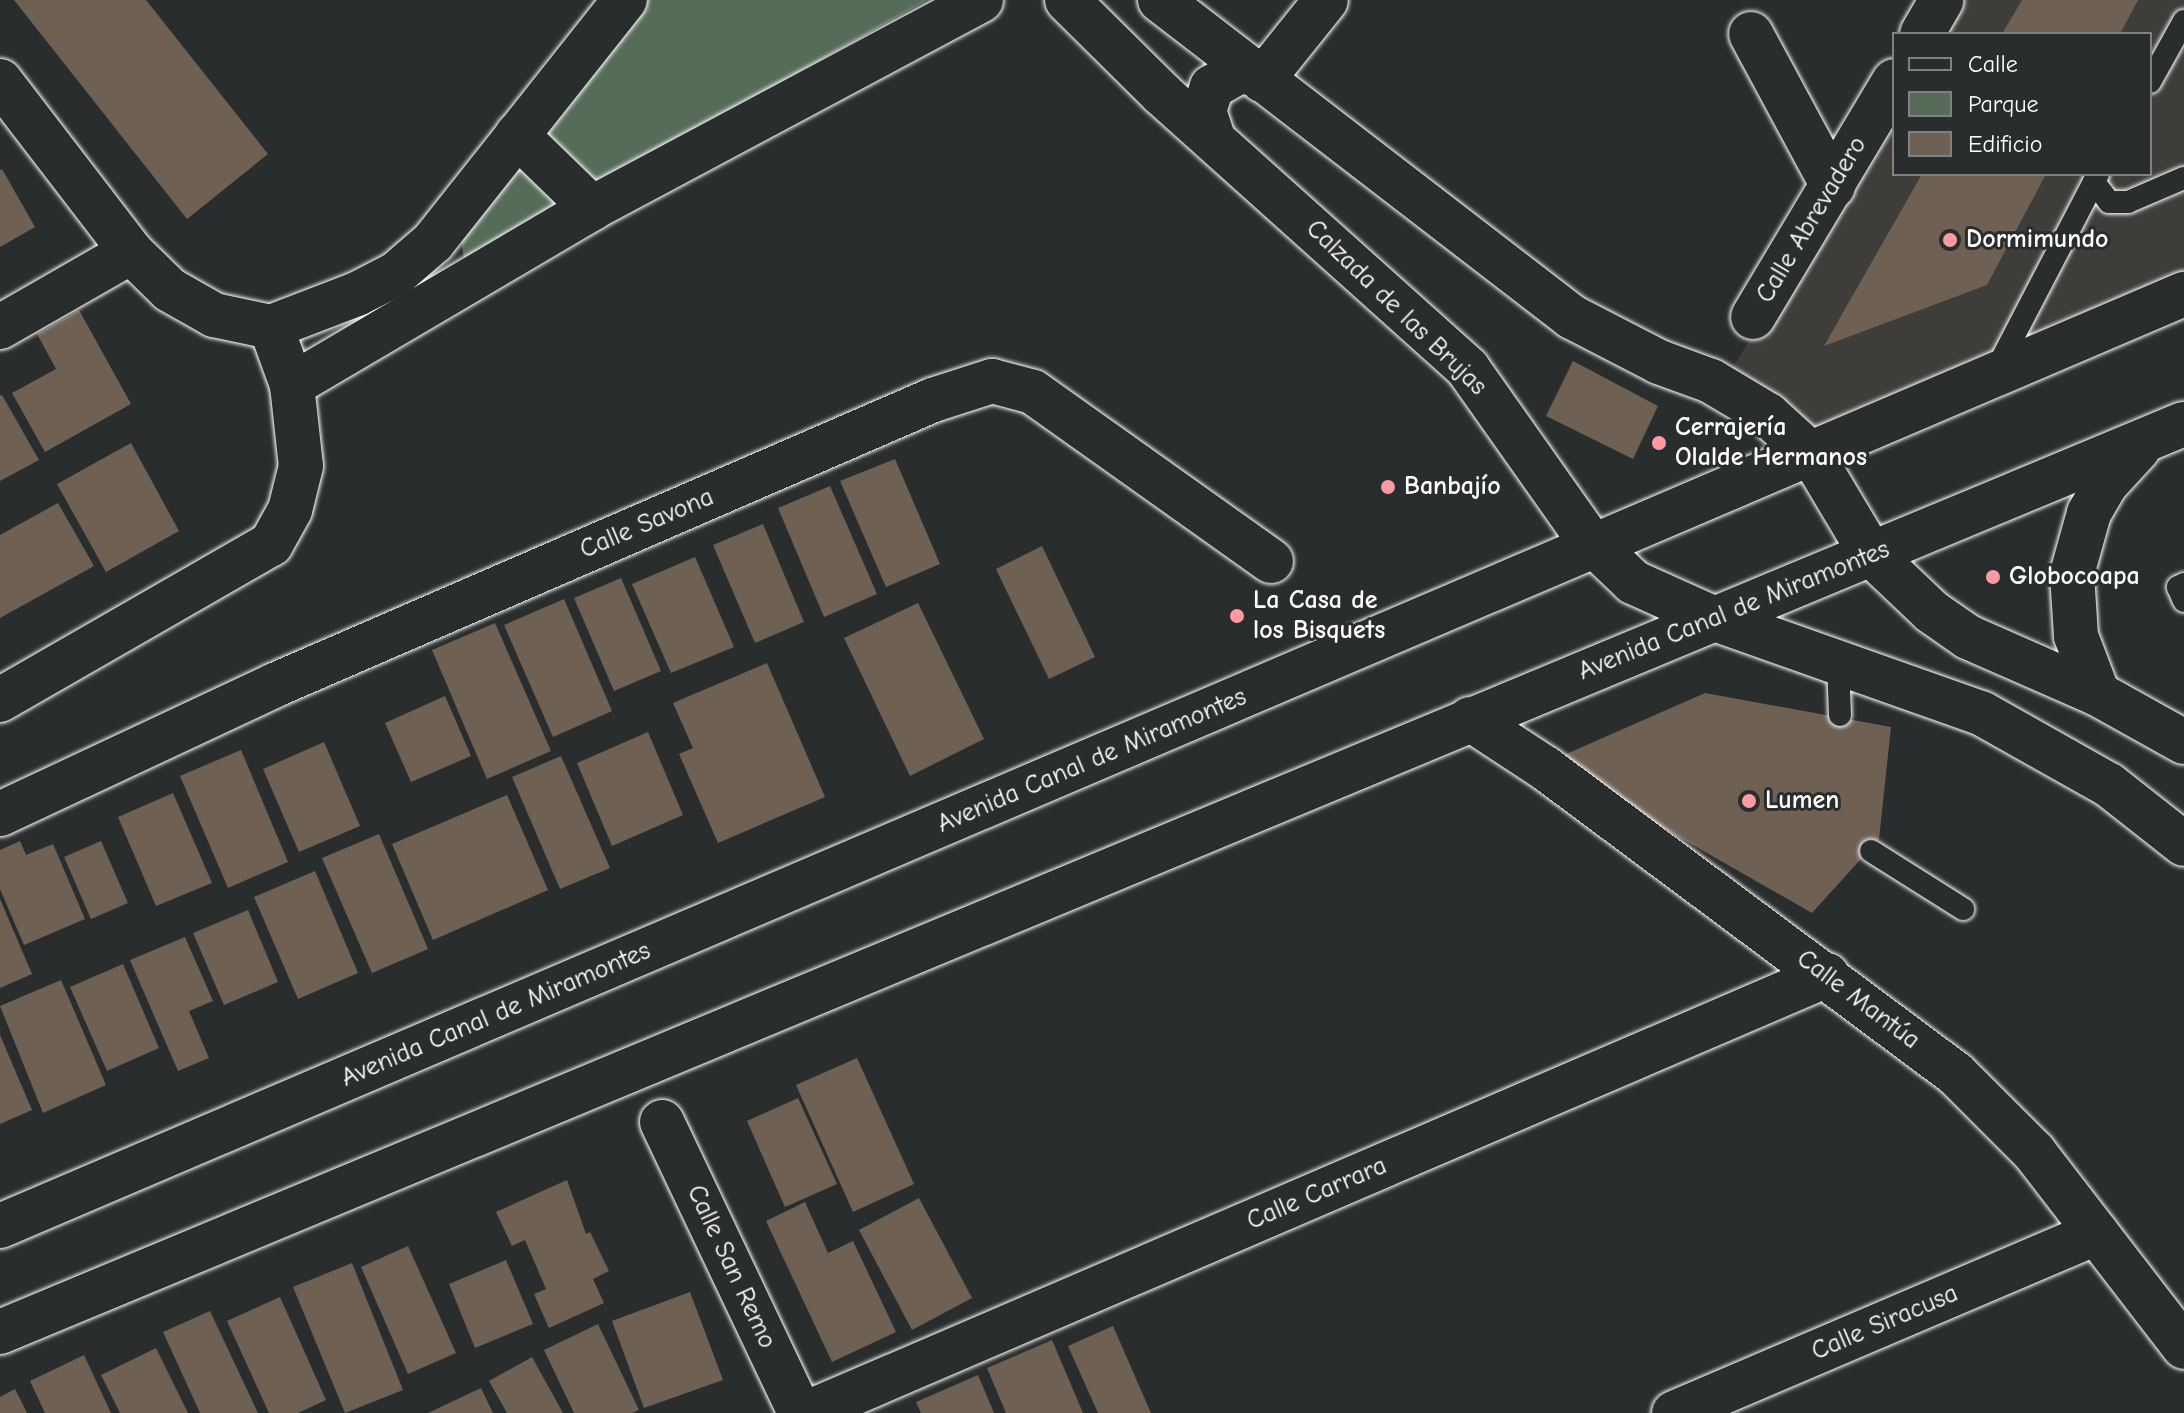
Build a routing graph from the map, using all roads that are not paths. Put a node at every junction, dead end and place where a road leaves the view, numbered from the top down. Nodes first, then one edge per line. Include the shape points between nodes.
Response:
1 (625, 0) edge
2 (981, 0) edge
3 (1067, 0) edge
4 (1160, 0) edge
5 (1326, 0) edge
6 (1942, 0) edge
7 (2184, 21) edge
8 (1923, 32) edge
9 (1751, 34) dead end
10 (1204, 35) junction
11 (1258, 76) junction
12 (2152, 78) edge
13 (0, 81) edge
14 (1892, 84) edge
15 (1162, 94) junction
16 (517, 135) junction
17 (1212, 135) junction
18 (2096, 178) edge
19 (2184, 178) edge
20 (1833, 186) junction
21 (592, 208) junction
22 (131, 252) junction
23 (2184, 294) edge
24 (1753, 317) dead end
25 (0, 327) edge
26 (271, 327) junction
27 (1992, 377) junction
28 (292, 385) junction
29 (2175, 428) edge
30 (1812, 455) junction
31 (1596, 548) junction
32 (1871, 554) junction
33 (1271, 561) dead end
34 (2184, 584) edge
35 (2184, 601) edge
36 (1715, 619) junction
37 (1838, 661) junction
38 (2098, 694) junction
39 (0, 700) edge
40 (1840, 715) dead end
41 (1470, 719) junction
42 (2177, 729) edge
43 (0, 814) edge
44 (2184, 844) edge
45 (1871, 851) dead end
46 (1963, 909) dead end
47 (1827, 975) junction
48 (662, 1122) dead end
49 (0, 1226) edge
50 (2096, 1233) junction
51 (0, 1332) edge
52 (2184, 1347) edge
53 (800, 1413) edge
54 (807, 1413) edge
55 (1674, 1413) edge

1 - 16 street
2 - 21 street
3 - 15 street, Calzada de las Brujas
4 - 10 street
5 - 11 street
6 - 8 street
7 - 12 lane
9 - 20 street
10 - 11 street
10 - 15 street via 1207,64 1200,78 1177,93
11 - 17 street via 1238,72 1212,87 1204,111
11 - 30 street via 1572,317 1741,396
13 - 22 street
14 - 20 street, Calle Abrevadero
15 - 17 street, Calzada de las Brujas
16 - 21 street
16 - 26 street via 433,242 396,274
17 - 31 street, Calzada de las Brujas via 1468,369
18 - 19 lane via 2109,202
18 - 27 lane
20 - 24 street, Calle Abrevadero
21 - 28 street
22 - 25 street
22 - 26 street via 170,290 214,315
23 - 27 street, Avenida Canal de Miramontes
26 - 28 street
27 - 30 street, Avenida Canal de Miramontes
28 - 39 street via 301,466 290,510 271,544
29 - 32 street, Avenida Canal de Miramontes
29 - 38 street via 2105,485 2078,544 2071,605 2080,651
30 - 31 street, Avenida Canal de Miramontes
30 - 32 street
31 - 36 street, Calzada de las Brujas via 1633,582
31 - 49 street, Avenida Canal de Miramontes
32 - 36 street, Avenida Canal de Miramontes
32 - 38 street via 1932,612 1968,637
33 - 43 street, Calle Savona via 1033,392 992,381 933,400 275,685
34 - 35 lane via 2178,587
36 - 37 street, Calzada de las Brujas
36 - 41 street, Avenida Canal de Miramontes
37 - 40 lane
37 - 44 street, Calzada de las Brujas via 1925,689 2048,747 2109,785
38 - 42 street
41 - 47 street, Calle Mantúa
41 - 51 street, Avenida Canal de Miramontes
45 - 46 lane
47 - 50 street, Calle Mantúa via 1956,1074 2034,1152
47 - 54 street, Calle Carrara
48 - 53 street, Calle San Remo
50 - 52 street, Calle Mantúa
50 - 55 street, Calle Siracusa

